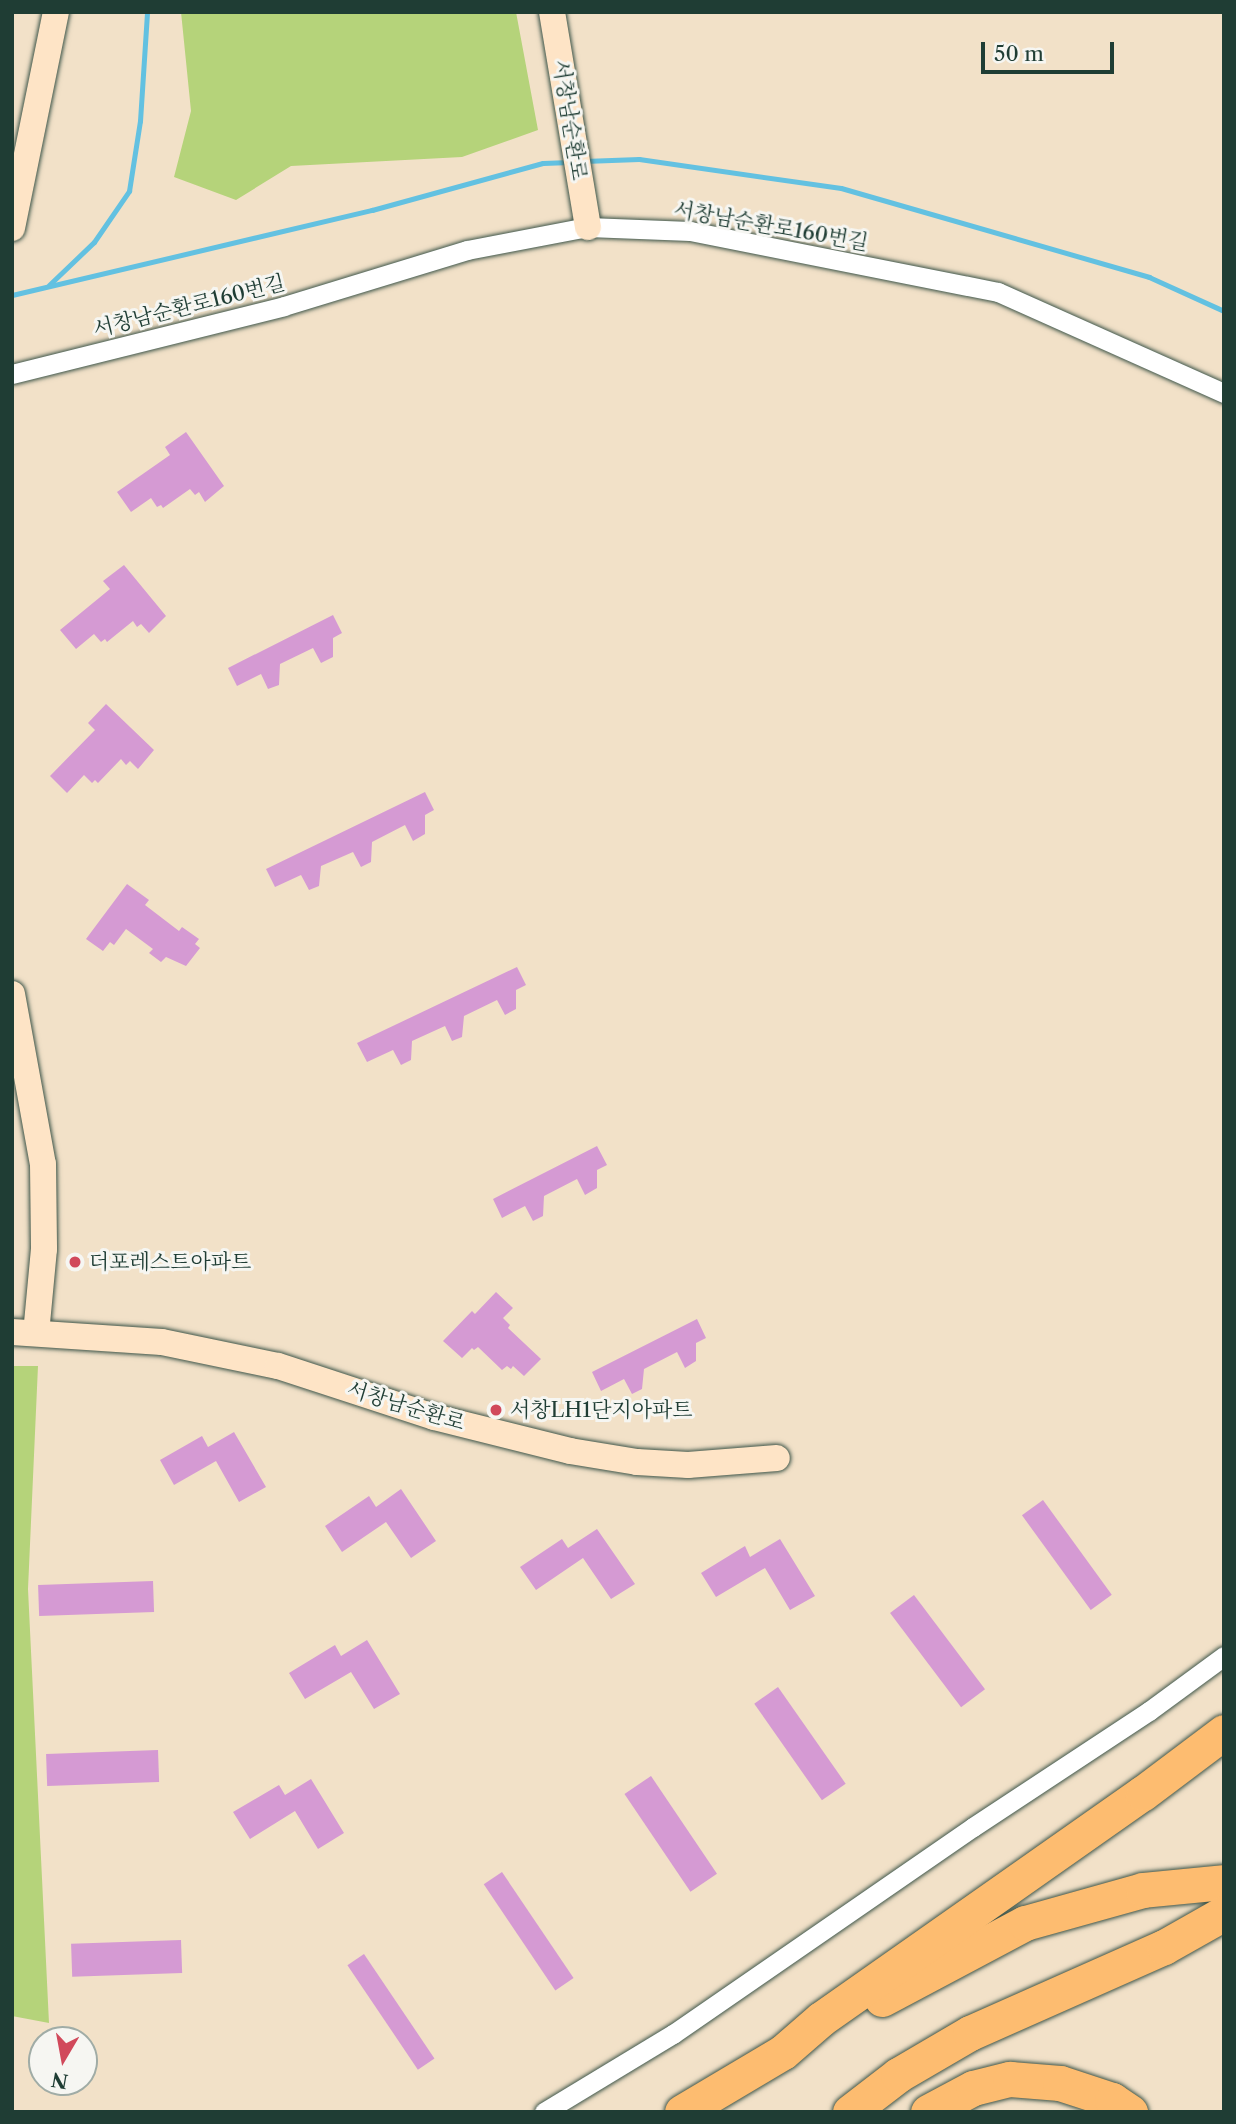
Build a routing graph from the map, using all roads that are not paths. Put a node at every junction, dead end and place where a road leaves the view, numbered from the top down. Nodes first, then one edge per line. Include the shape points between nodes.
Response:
1 (56, 12) edge
2 (552, 12) edge
3 (586, 216) junction
4 (12, 228) edge
5 (12, 374) edge
6 (1224, 393) edge
7 (12, 994) edge
8 (24, 1333) edge
9 (777, 1458) dead end
10 (1224, 1656) edge
11 (1224, 1732) edge
12 (1211, 1882) edge
13 (1224, 1913) edge
14 (783, 2052) junction
15 (544, 2112) edge
16 (682, 2112) edge
17 (849, 2112) edge
18 (928, 2112) edge
19 (1130, 2112) edge

1 - 4 street
2 - 3 street, 서창남순환로
3 - 5 street, 서창남순환로160번길 via 284,306
3 - 6 street, 서창남순환로160번길 via 690,231 998,292
7 - 8 street, 서창남순환로 via 43,1164 44,1249
8 - 9 street, 서창남순환로 via 162,1342 265,1364 435,1417 624,1460 688,1465
10 - 15 street via 673,2034
11 - 14 highway via 821,2019
12 - 14 highway via 1143,1890 1025,1923
13 - 17 highway via 1164,1947 970,2033
14 - 16 highway
18 - 19 highway via 973,2088 1010,2079 1060,2083 1112,2100

